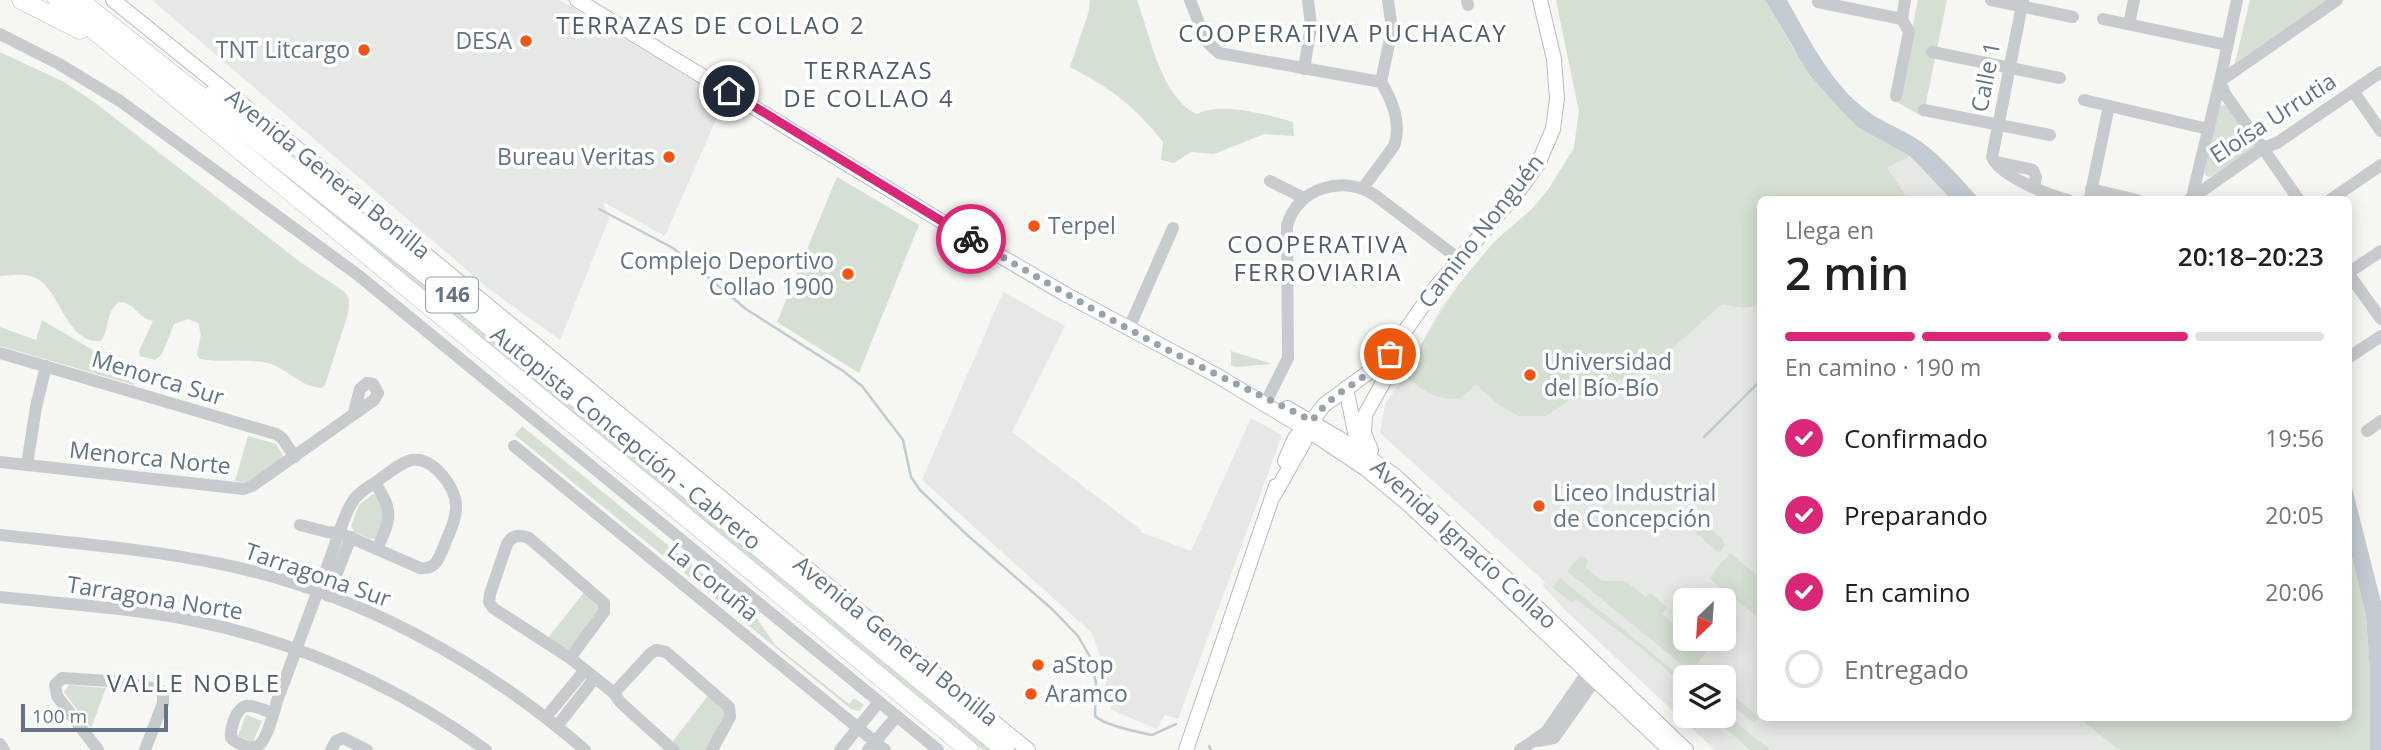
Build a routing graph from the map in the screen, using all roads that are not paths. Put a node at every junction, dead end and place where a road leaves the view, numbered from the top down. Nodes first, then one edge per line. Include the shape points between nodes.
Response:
1 (21, 0) edge
2 (57, 0) edge
3 (79, 0) edge
4 (113, 0) edge
5 (577, 0) edge
6 (1190, 0) edge
7 (1308, 0) edge
8 (1388, 0) edge
9 (1540, 0) edge
10 (1905, 0) edge
11 (1991, 0) edge
12 (2134, 0) edge
13 (2237, 0) edge
14 (2337, 0) edge
15 (1818, 2) dead end
16 (2022, 3) edge
17 (2073, 17) dead end
18 (1902, 19) junction
19 (2103, 19) dead end
20 (2129, 24) junction
21 (0, 34) edge
22 (2227, 45) junction
23 (132, 52) junction
24 (1932, 52) dead end
25 (2009, 68) junction
26 (1304, 69) junction
27 (2381, 72) edge
28 (2060, 78) dead end
29 (2220, 81) junction
30 (1381, 82) junction
31 (2353, 91) junction
32 (1896, 96) dead end
33 (2084, 100) dead end
34 (2230, 100) junction
35 (2214, 105) junction
36 (2109, 106) junction
37 (1924, 110) dead end
38 (1997, 125) junction
39 (2208, 129) junction
40 (2381, 131) edge
41 (281, 135) junction
42 (2050, 135) dead end
43 (2263, 148) junction
44 (2381, 165) edge
45 (1270, 181) dead end
46 (1363, 188) junction
47 (2058, 196) edge
48 (2110, 196) edge
49 (2191, 196) edge
50 (2194, 196) edge
51 (2296, 196) edge
52 (2336, 196) edge
53 (1304, 198) junction
54 (1173, 228) dead end
55 (2381, 251) edge
56 (1459, 259) junction
57 (2352, 271) edge
58 (2352, 277) edge
59 (2381, 319) edge
60 (1129, 328) junction
61 (1407, 331) junction
62 (2381, 336) edge
63 (0, 352) edge
64 (2352, 355) edge
65 (46, 366) junction
66 (1216, 375) junction
67 (1346, 388) junction
68 (1268, 398) junction
69 (354, 412) dead end
70 (2381, 421) edge
71 (1308, 427) junction
72 (2367, 431) dead end
73 (514, 446) dead end
74 (1371, 450) junction
75 (295, 457) junction
76 (0, 463) edge
77 (27, 466) junction
78 (1394, 475) junction
79 (375, 483) junction
80 (300, 525) dead end
81 (0, 535) edge
82 (346, 535) junction
83 (377, 549) junction
84 (323, 594) junction
85 (0, 597) edge
86 (297, 649) junction
87 (570, 658) junction
88 (585, 670) junction
89 (1591, 677) junction
90 (596, 678) junction
91 (614, 693) junction
92 (879, 702) junction
93 (273, 713) dead end
94 (897, 716) junction
95 (551, 722) junction
96 (858, 728) junction
97 (0, 744) edge
98 (876, 747) edge
99 (4, 750) edge
100 (98, 750) edge
101 (145, 750) edge
102 (331, 750) edge
103 (367, 750) edge
104 (486, 750) edge
105 (585, 750) edge
106 (673, 750) edge
107 (712, 750) edge
108 (840, 750) edge
109 (938, 750) edge
110 (969, 750) edge
111 (1004, 750) edge
112 (1028, 750) edge
113 (1186, 750) edge
114 (1520, 750) edge
115 (1669, 750) edge
116 (1686, 750) edge

1 - 23 highway
2 - 23 highway, Autopista Concepción - Cabrero / 146
3 - 23 highway, Autopista Concepción - Cabrero / 146
4 - 41 main road, Avenida General Bonilla
5 - 60 main road, Avenida Ignacio Collao via 951,227
6 - 26 street via 1206,41 1219,53
7 - 26 street via 1311,26
8 - 30 street via 1392,29
9 - 56 main road, Camino Nonguén via 1556,81 1553,129 1529,177
10 - 18 street
11 - 16 street
12 - 20 street
13 - 22 street
14 - 29 street
15 - 18 street
16 - 17 street
16 - 25 street, Calle 1
18 - 32 street via 1909,32
19 - 20 street
20 - 22 street
21 - 92 street via 110,95 358,275
22 - 29 street
23 - 41 highway
23 - 110 highway, Autopista Concepción - Cabrero / 146
23 - 111 highway, Autopista Concepción - Cabrero / 146 via 458,300
24 - 25 street
25 - 28 street
25 - 38 street, Calle 1
26 - 30 street
27 - 31 street, Eloísa Urrutia
29 - 34 street
29 - 35 street
30 - 46 street via 1395,113 1396,139
31 - 40 street
31 - 43 street, Eloísa Urrutia
33 - 36 street
34 - 35 street
34 - 43 street
35 - 39 street
36 - 39 street
36 - 48 street via 2090,193
37 - 38 street
38 - 42 street
38 - 47 street, Calle 1 via 1993,162
39 - 49 street
41 - 112 main road, Avenida General Bonilla
43 - 50 street, Eloísa Urrutia
43 - 51 street
44 - 52 street
45 - 53 street
46 - 53 street via 1335,186
46 - 56 street
53 - 68 street via 1291,215 1286,232 1288,358
54 - 60 street
55 - 57 street
56 - 61 main road, Camino Nonguén
58 - 59 street
60 - 66 main road, Avenida Ignacio Collao
61 - 67 main road, Camino Nonguén via 1384,361
61 - 74 main road via 1365,415 1364,433
62 - 64 street
63 - 65 street, Menorca Sur
65 - 75 street, Menorca Sur via 276,434
65 - 77 street
66 - 68 main road, Avenida Ignacio Collao
66 - 71 main road, Avenida Ignacio Collao
67 - 71 main road, Camino Nonguén via 1324,405
67 - 74 main road via 1355,432
68 - 71 main road, Avenida Ignacio Collao
69 - 75 street, Menorca Norte
70 - 72 street
71 - 78 main road, Avenida Ignacio Collao
71 - 89 main road, Avenida Ignacio Collao via 1386,485
71 - 113 main road, Camino Nonguén via 1295,438 1278,480
73 - 96 street, La Coruña
74 - 78 main road
75 - 77 street, Menorca Norte via 240,489
76 - 77 street, Menorca Norte
78 - 116 main road, Avenida Ignacio Collao
79 - 82 street via 353,500
79 - 83 street via 390,514
79 - 83 street via 405,462 423,461 439,471 453,491 456,506 439,558 430,567 420,568
80 - 82 street
81 - 84 street, Tarragona Sur via 195,559
82 - 83 street
82 - 84 street
84 - 86 street
84 - 95 street, Tarragona Sur via 432,643 493,679
85 - 86 street, Tarragona Norte via 170,616
86 - 93 street
86 - 104 street, Tarragona Norte via 404,698
87 - 87 street via 604,612 604,603 529,538 513,537 489,594 491,606
87 - 88 street
88 - 90 street
88 - 95 street
89 - 114 street via 1546,732
89 - 115 main road, Avenida Ignacio Collao
90 - 91 street
90 - 95 street
91 - 106 street
91 - 107 street via 650,654 666,652 729,707 730,717
92 - 94 street
92 - 96 street
94 - 98 street
94 - 109 street
95 - 105 street, Tarragona Sur
96 - 98 street, La Coruña
96 - 108 street
97 - 99 street
100 - 101 street via 57,696 55,685 61,678 159,689 163,703
102 - 103 street via 343,738

